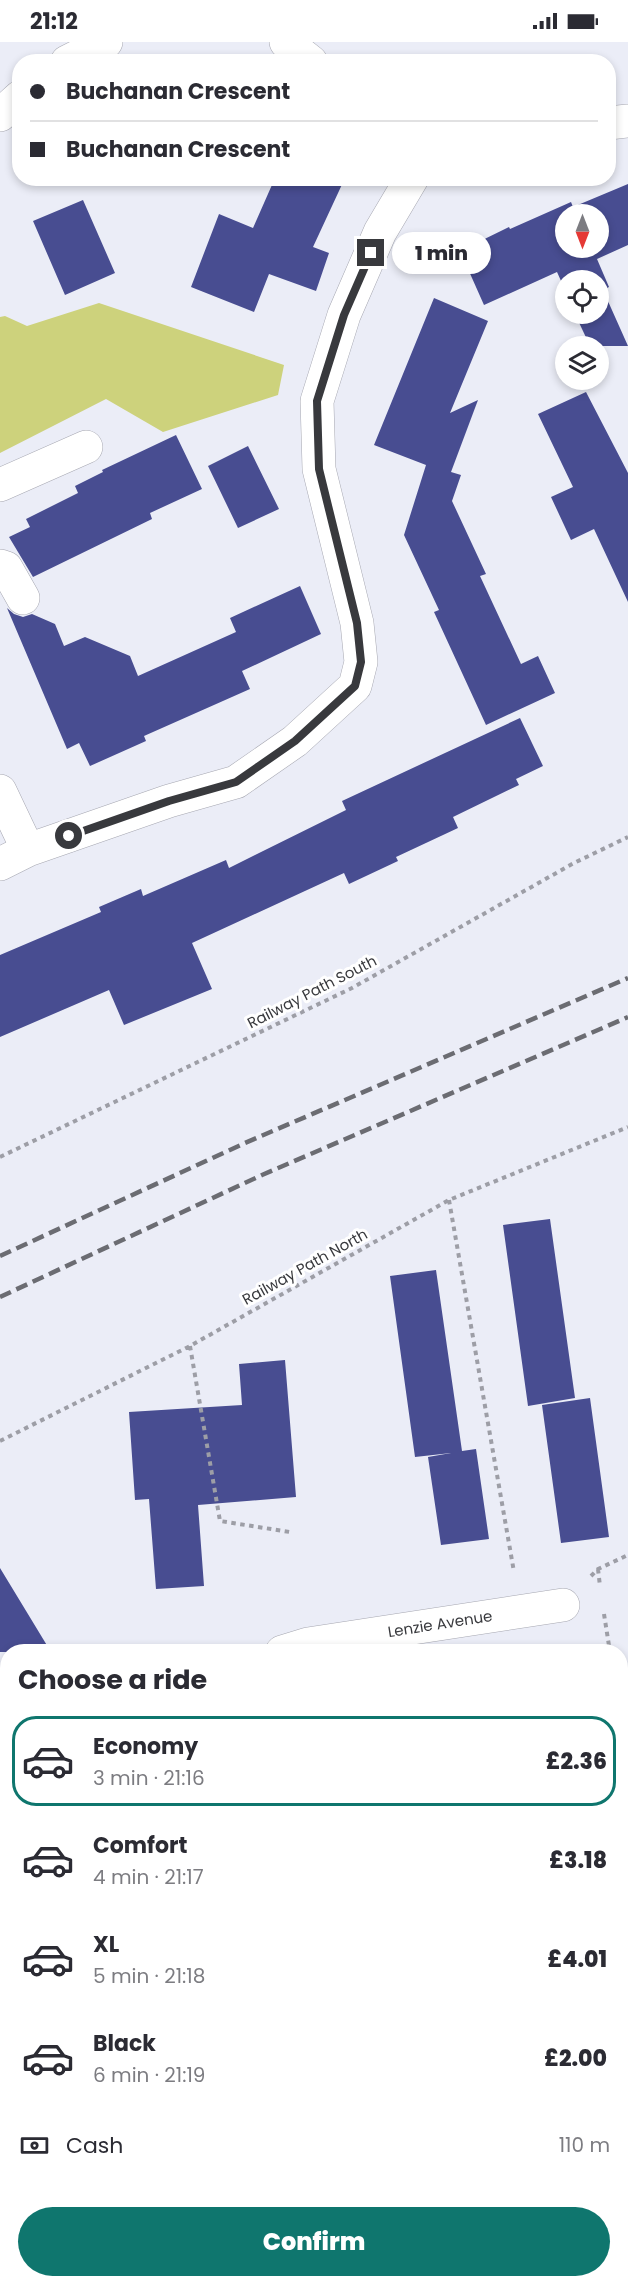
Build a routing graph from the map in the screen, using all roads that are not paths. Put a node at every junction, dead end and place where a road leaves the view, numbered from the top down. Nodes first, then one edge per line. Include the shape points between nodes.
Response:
1 (106, 42) edge
2 (286, 42) edge
3 (83, 54) edge
4 (301, 54) edge
5 (12, 104) edge
6 (0, 115) edge
7 (407, 186) edge
8 (86, 447) dead end
9 (9, 481) edge
10 (0, 566) edge
11 (23, 598) dead end
12 (0, 791) edge
13 (14, 857) edge
14 (563, 1605) dead end
15 (308, 1644) edge

1 - 3 street
2 - 4 street
5 - 6 street
7 - 13 street via 380,232 344,315 317,401 319,469 357,623 361,662 355,686 295,741 236,782 169,801
8 - 9 street
10 - 11 street via 6,568
12 - 13 street
14 - 15 street, Lenzie Avenue

